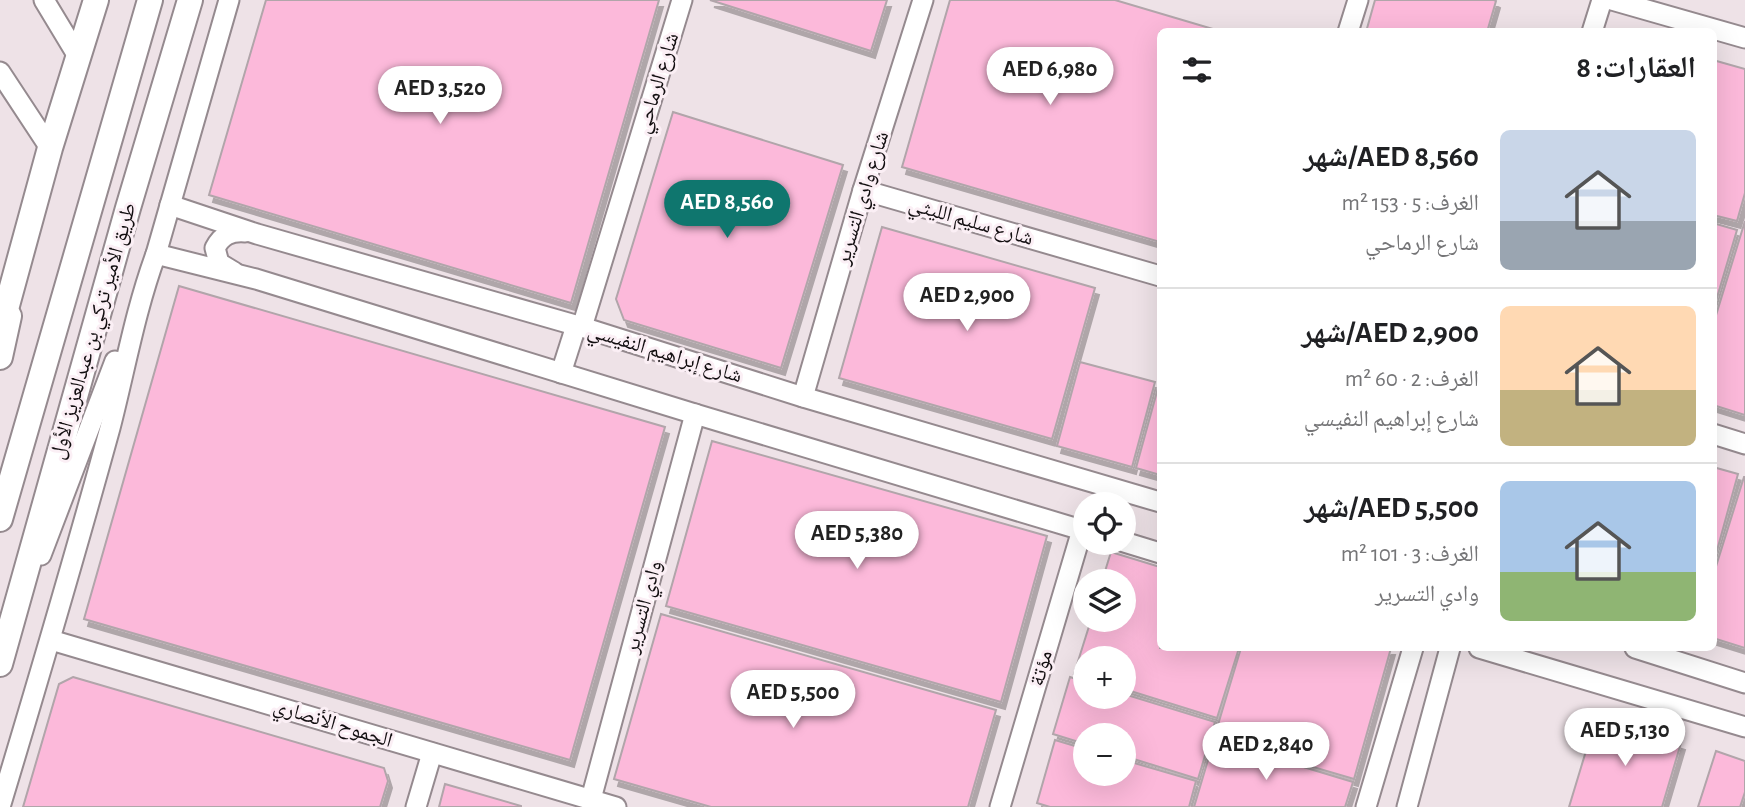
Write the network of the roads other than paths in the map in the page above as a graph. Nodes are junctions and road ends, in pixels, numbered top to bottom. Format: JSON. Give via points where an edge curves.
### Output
{"nodes":[{"id":1,"x":44,"y":0,"type":"edge"},
{"id":2,"x":96,"y":0,"type":"edge"},
{"id":3,"x":150,"y":0,"type":"edge"},
{"id":4,"x":190,"y":0,"type":"edge"},
{"id":5,"x":222,"y":0,"type":"edge"},
{"id":6,"x":229,"y":0,"type":"edge"},
{"id":7,"x":682,"y":0,"type":"edge"},
{"id":8,"x":923,"y":0,"type":"edge"},
{"id":9,"x":1358,"y":0,"type":"edge"},
{"id":10,"x":1602,"y":0,"type":"edge"},
{"id":11,"x":1612,"y":0,"type":"edge"},
{"id":12,"x":1349,"y":28,"type":"edge"},
{"id":13,"x":1593,"y":28,"type":"edge"},
{"id":14,"x":1710,"y":28,"type":"edge"},
{"id":15,"x":1717,"y":30,"type":"edge"},
{"id":16,"x":1745,"y":38,"type":"edge"},
{"id":17,"x":79,"y":58,"type":"junction"},
{"id":18,"x":0,"y":72,"type":"edge"},
{"id":19,"x":206,"y":78,"type":"junction"},
{"id":20,"x":50,"y":148,"type":"junction"},
{"id":21,"x":863,"y":190,"type":"junction"},
{"id":22,"x":170,"y":205,"type":"junction"},
{"id":23,"x":257,"y":233,"type":"junction"},
{"id":24,"x":156,"y":254,"type":"junction"},
{"id":25,"x":20,"y":264,"type":"junction"},
{"id":26,"x":1157,"y":275,"type":"edge"},
{"id":27,"x":256,"y":279,"type":"junction"},
{"id":28,"x":142,"y":290,"type":"junction"},
{"id":29,"x":0,"y":294,"type":"edge"},
{"id":30,"x":579,"y":326,"type":"junction"},
{"id":31,"x":0,"y":331,"type":"edge"},
{"id":32,"x":0,"y":357,"type":"edge"},
{"id":33,"x":561,"y":373,"type":"junction"},
{"id":34,"x":803,"y":397,"type":"junction"},
{"id":35,"x":695,"y":414,"type":"junction"},
{"id":36,"x":1717,"y":435,"type":"edge"},
{"id":37,"x":1745,"y":444,"type":"edge"},
{"id":38,"x":1157,"y":501,"type":"edge"},
{"id":39,"x":0,"y":519,"type":"edge"},
{"id":40,"x":1073,"y":527,"type":"edge"},
{"id":41,"x":1136,"y":546,"type":"edge"},
{"id":42,"x":1157,"y":552,"type":"edge"},
{"id":43,"x":1076,"y":555,"type":"edge"},
{"id":44,"x":51,"y":640,"type":"junction"},
{"id":45,"x":1412,"y":651,"type":"edge"},
{"id":46,"x":1449,"y":651,"type":"edge"},
{"id":47,"x":1489,"y":651,"type":"edge"},
{"id":48,"x":1644,"y":651,"type":"edge"},
{"id":49,"x":2,"y":657,"type":"edge"},
{"id":50,"x":1745,"y":683,"type":"edge"},
{"id":51,"x":1745,"y":727,"type":"edge"},
{"id":52,"x":432,"y":753,"type":"junction"},
{"id":53,"x":590,"y":800,"type":"junction"},
{"id":54,"x":0,"y":807,"type":"edge"},
{"id":55,"x":416,"y":807,"type":"edge"},
{"id":56,"x":616,"y":807,"type":"edge"},
{"id":57,"x":1000,"y":807,"type":"edge"},
{"id":58,"x":1366,"y":807,"type":"edge"},
{"id":59,"x":1407,"y":807,"type":"edge"}],
"edges":[{"from":1,"to":17,"type":"street"},
{"from":2,"to":17,"type":"main road"},
{"from":3,"to":39,"type":"main road","name":"طريق الأمير تركي بن عبدالعزيز الأول"},
{"from":4,"to":49,"type":"main road","name":"طريق الأمير تركي بن عبدالعزيز الأول"},
{"from":5,"to":19,"type":"street"},
{"from":6,"to":19,"type":"street"},
{"from":7,"to":30,"type":"street","name":"شارع الرماحي"},
{"from":8,"to":21,"type":"street","name":"شارع وادي التسرير"},
{"from":9,"to":12,"type":"street"},
{"from":10,"to":13,"type":"street"},
{"from":11,"to":14,"type":"street"},
{"from":15,"to":16,"type":"street"},
{"from":17,"to":20,"type":"main road"},
{"from":18,"to":20,"type":"street"},
{"from":19,"to":22,"type":"street"},
{"from":20,"to":25,"type":"main road"},
{"from":21,"to":26,"type":"street","name":"شارع سليم الليثي"},
{"from":21,"to":34,"type":"street","name":"شارع وادي التسرير"},
{"from":22,"to":23,"type":"street","name":"شارع إبراهيم النفيسي"},
{"from":22,"to":24,"type":"street"},
{"from":23,"to":27,"type":"street","via":[[228,233],[215,248],[226,269]]},
{"from":23,"to":30,"type":"street","name":"شارع إبراهيم النفيسي"},
{"from":24,"to":27,"type":"street"},
{"from":24,"to":28,"type":"street"},
{"from":25,"to":29,"type":"street"},
{"from":25,"to":31,"type":"main road"},
{"from":25,"to":32,"type":"main road"},
{"from":27,"to":33,"type":"street"},
{"from":28,"to":44,"type":"street","via":[[111,425]]},
{"from":28,"to":49,"type":"street"},
{"from":30,"to":33,"type":"street","name":"شارع الرماحي"},
{"from":30,"to":34,"type":"street","name":"شارع إبراهيم النفيسي"},
{"from":33,"to":35,"type":"street"},
{"from":34,"to":38,"type":"street","name":"شارع إبراهيم النفيسي"},
{"from":35,"to":40,"type":"street"},
{"from":35,"to":53,"type":"street","name":"وادي التسرير"},
{"from":36,"to":37,"type":"street"},
{"from":41,"to":42,"type":"street"},
{"from":43,"to":57,"type":"street","name":"مؤتة"},
{"from":44,"to":52,"type":"street","name":"الجموح الأنصاري"},
{"from":44,"to":54,"type":"street"},
{"from":45,"to":58,"type":"street"},
{"from":46,"to":59,"type":"street"},
{"from":47,"to":51,"type":"street"},
{"from":48,"to":50,"type":"street"},
{"from":52,"to":53,"type":"street","name":"الجموح الأنصاري"},
{"from":52,"to":55,"type":"street"},
{"from":53,"to":56,"type":"street","name":"الجموح الأنصاري"}]}
